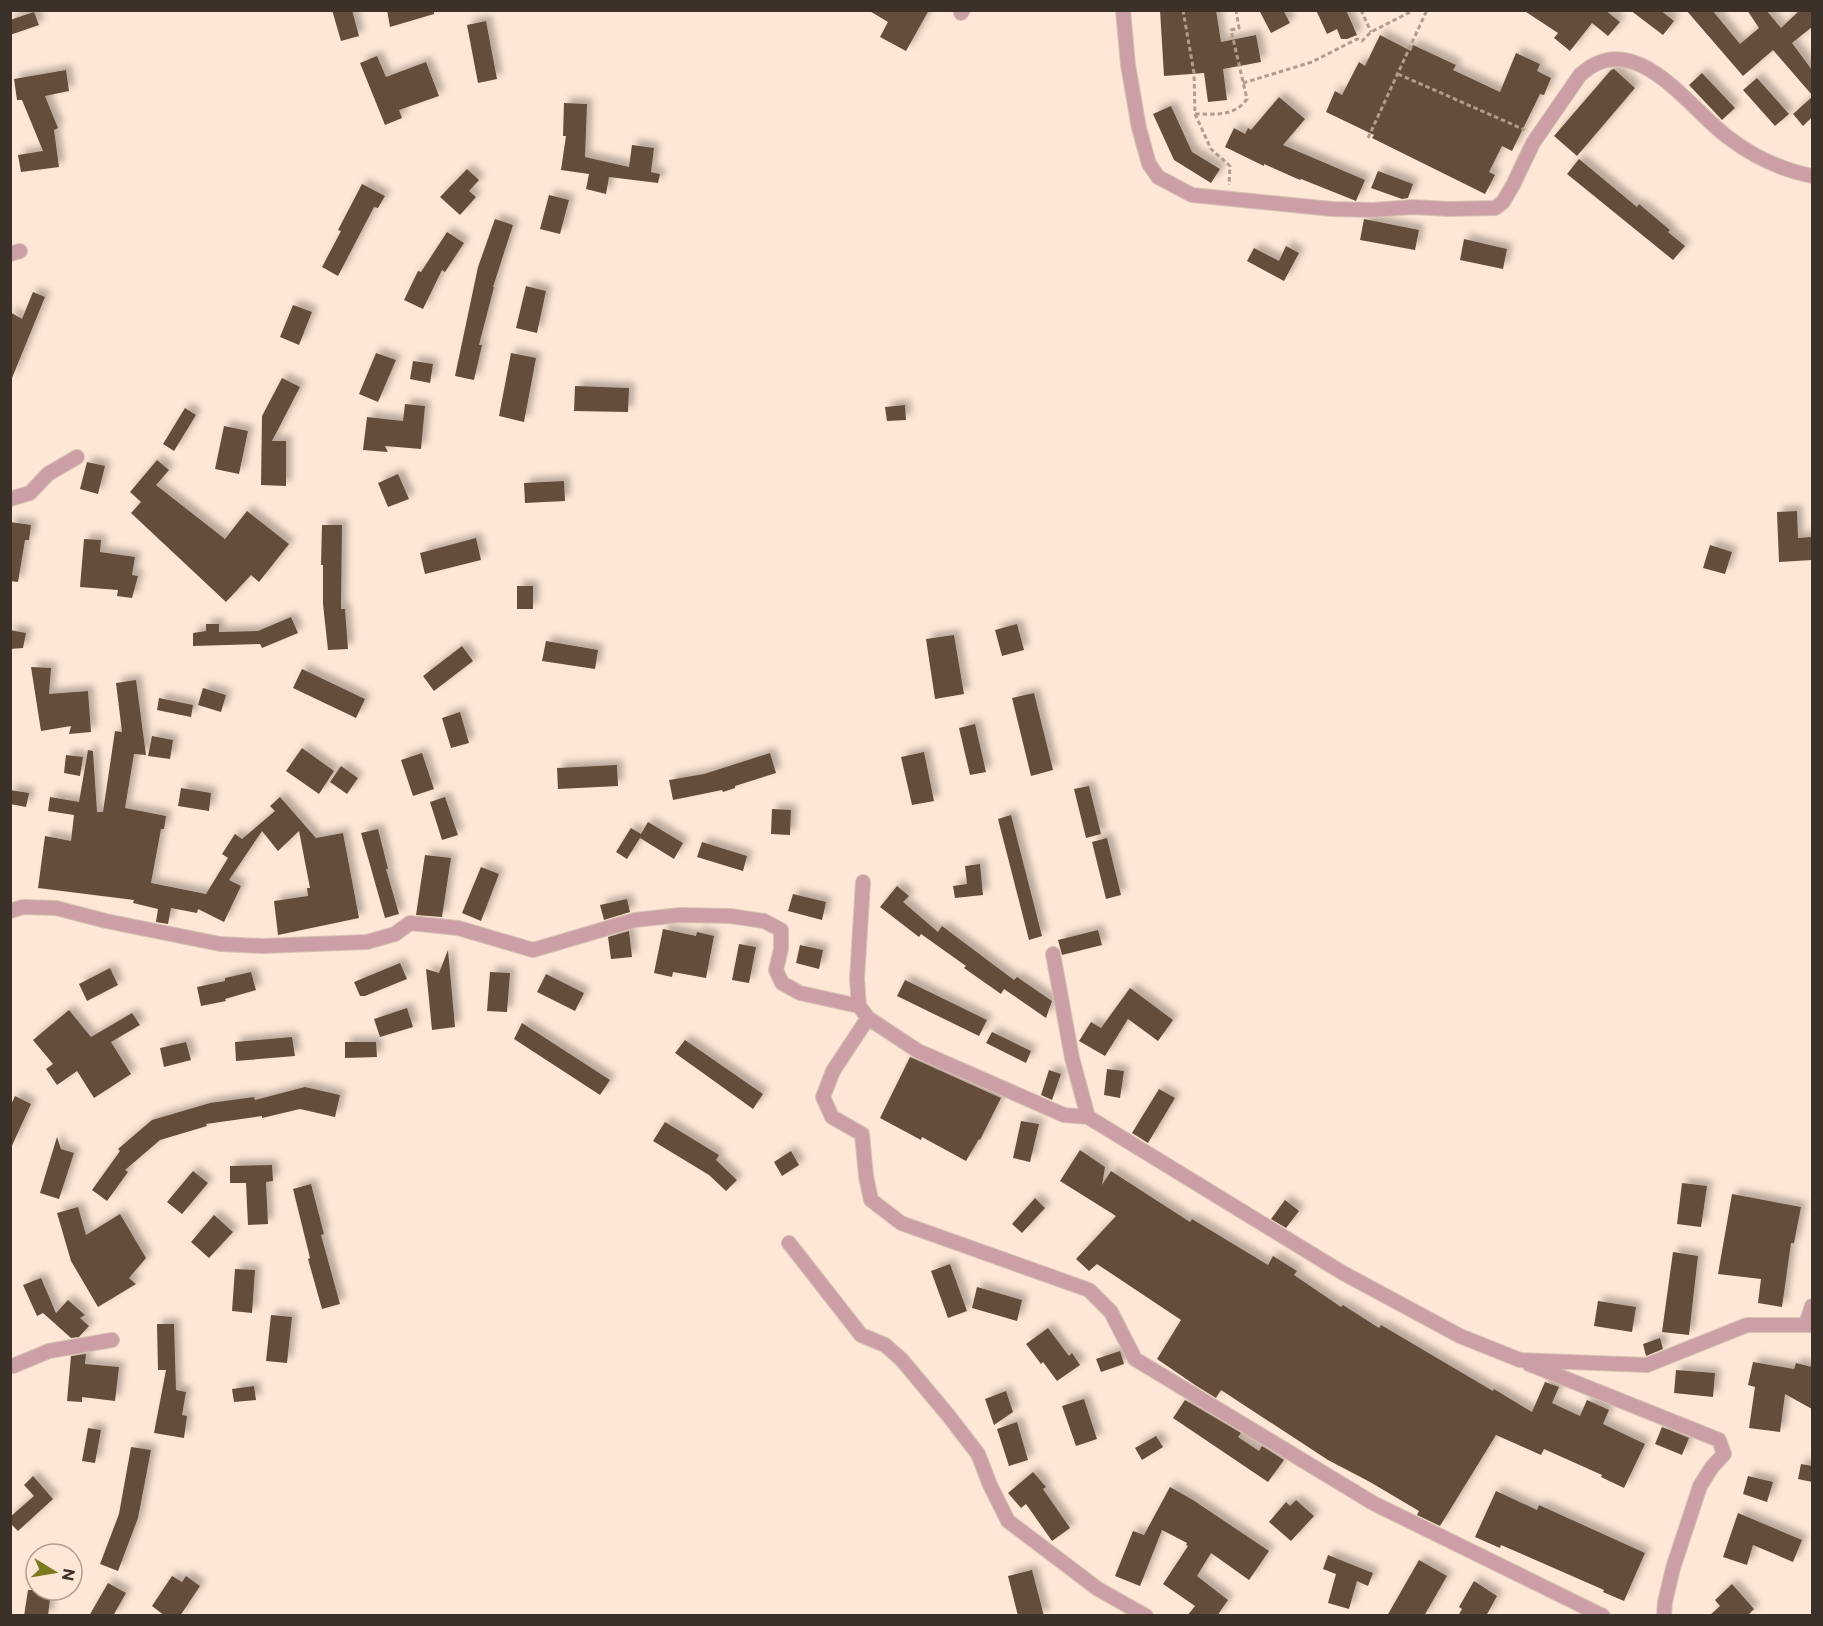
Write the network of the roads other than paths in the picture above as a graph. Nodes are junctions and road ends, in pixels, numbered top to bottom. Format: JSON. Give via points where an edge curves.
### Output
{"nodes":[{"id":1,"x":1123,"y":10,"type":"edge"},
{"id":2,"x":1812,"y":176,"type":"edge"},
{"id":3,"x":77,"y":457,"type":"dead end"},
{"id":4,"x":10,"y":499,"type":"edge"},
{"id":5,"x":863,"y":882,"type":"dead end"},
{"id":6,"x":10,"y":912,"type":"edge"},
{"id":7,"x":1053,"y":954,"type":"dead end"},
{"id":8,"x":860,"y":1006,"type":"junction"},
{"id":9,"x":868,"y":1018,"type":"junction"},
{"id":10,"x":1088,"y":1117,"type":"junction"},
{"id":11,"x":789,"y":1243,"type":"dead end"},
{"id":12,"x":1812,"y":1306,"type":"edge"},
{"id":13,"x":1809,"y":1325,"type":"edge"},
{"id":14,"x":112,"y":1340,"type":"dead end"},
{"id":15,"x":1520,"y":1360,"type":"junction"},
{"id":16,"x":12,"y":1367,"type":"edge"},
{"id":17,"x":1146,"y":1616,"type":"edge"},
{"id":18,"x":1603,"y":1616,"type":"edge"},
{"id":19,"x":1664,"y":1616,"type":"edge"}],
"edges":[{"from":1,"to":2,"type":"street","via":[[1128,65],[1149,164],[1158,177],[1192,195],[1332,209],[1495,208],[1503,202],[1538,136],[1580,75],[1588,67],[1622,60],[1655,72],[1726,136],[1752,154],[1791,172]]},
{"from":3,"to":4,"type":"street","via":[[48,474],[30,493]]},
{"from":5,"to":8,"type":"street","via":[[857,979]]},
{"from":6,"to":8,"type":"street","via":[[23,907],[56,908],[220,944],[263,946],[367,942],[395,934],[410,923],[458,928],[533,950],[635,920],[680,915],[730,916],[764,921],[781,930],[776,970],[782,983],[800,993]]},
{"from":7,"to":10,"type":"street","via":[[1072,1058]]},
{"from":8,"to":9,"type":"street"},
{"from":9,"to":10,"type":"street","via":[[918,1051],[1064,1115]]},
{"from":9,"to":18,"type":"street","via":[[833,1071],[823,1097],[832,1116],[862,1134],[871,1200],[901,1222],[1089,1290],[1111,1312],[1135,1359],[1373,1503]]},
{"from":10,"to":15,"type":"street","via":[[1343,1273],[1460,1336]]},
{"from":11,"to":17,"type":"street","via":[[861,1335],[885,1345],[901,1359],[954,1423],[978,1454],[1008,1521],[1098,1589]]},
{"from":12,"to":13,"type":"street"},
{"from":13,"to":15,"type":"street","via":[[1747,1325],[1647,1365]]},
{"from":14,"to":16,"type":"street","via":[[49,1351]]},
{"from":15,"to":19,"type":"street","via":[[1719,1440],[1724,1454],[1700,1486],[1673,1568]]}]}
